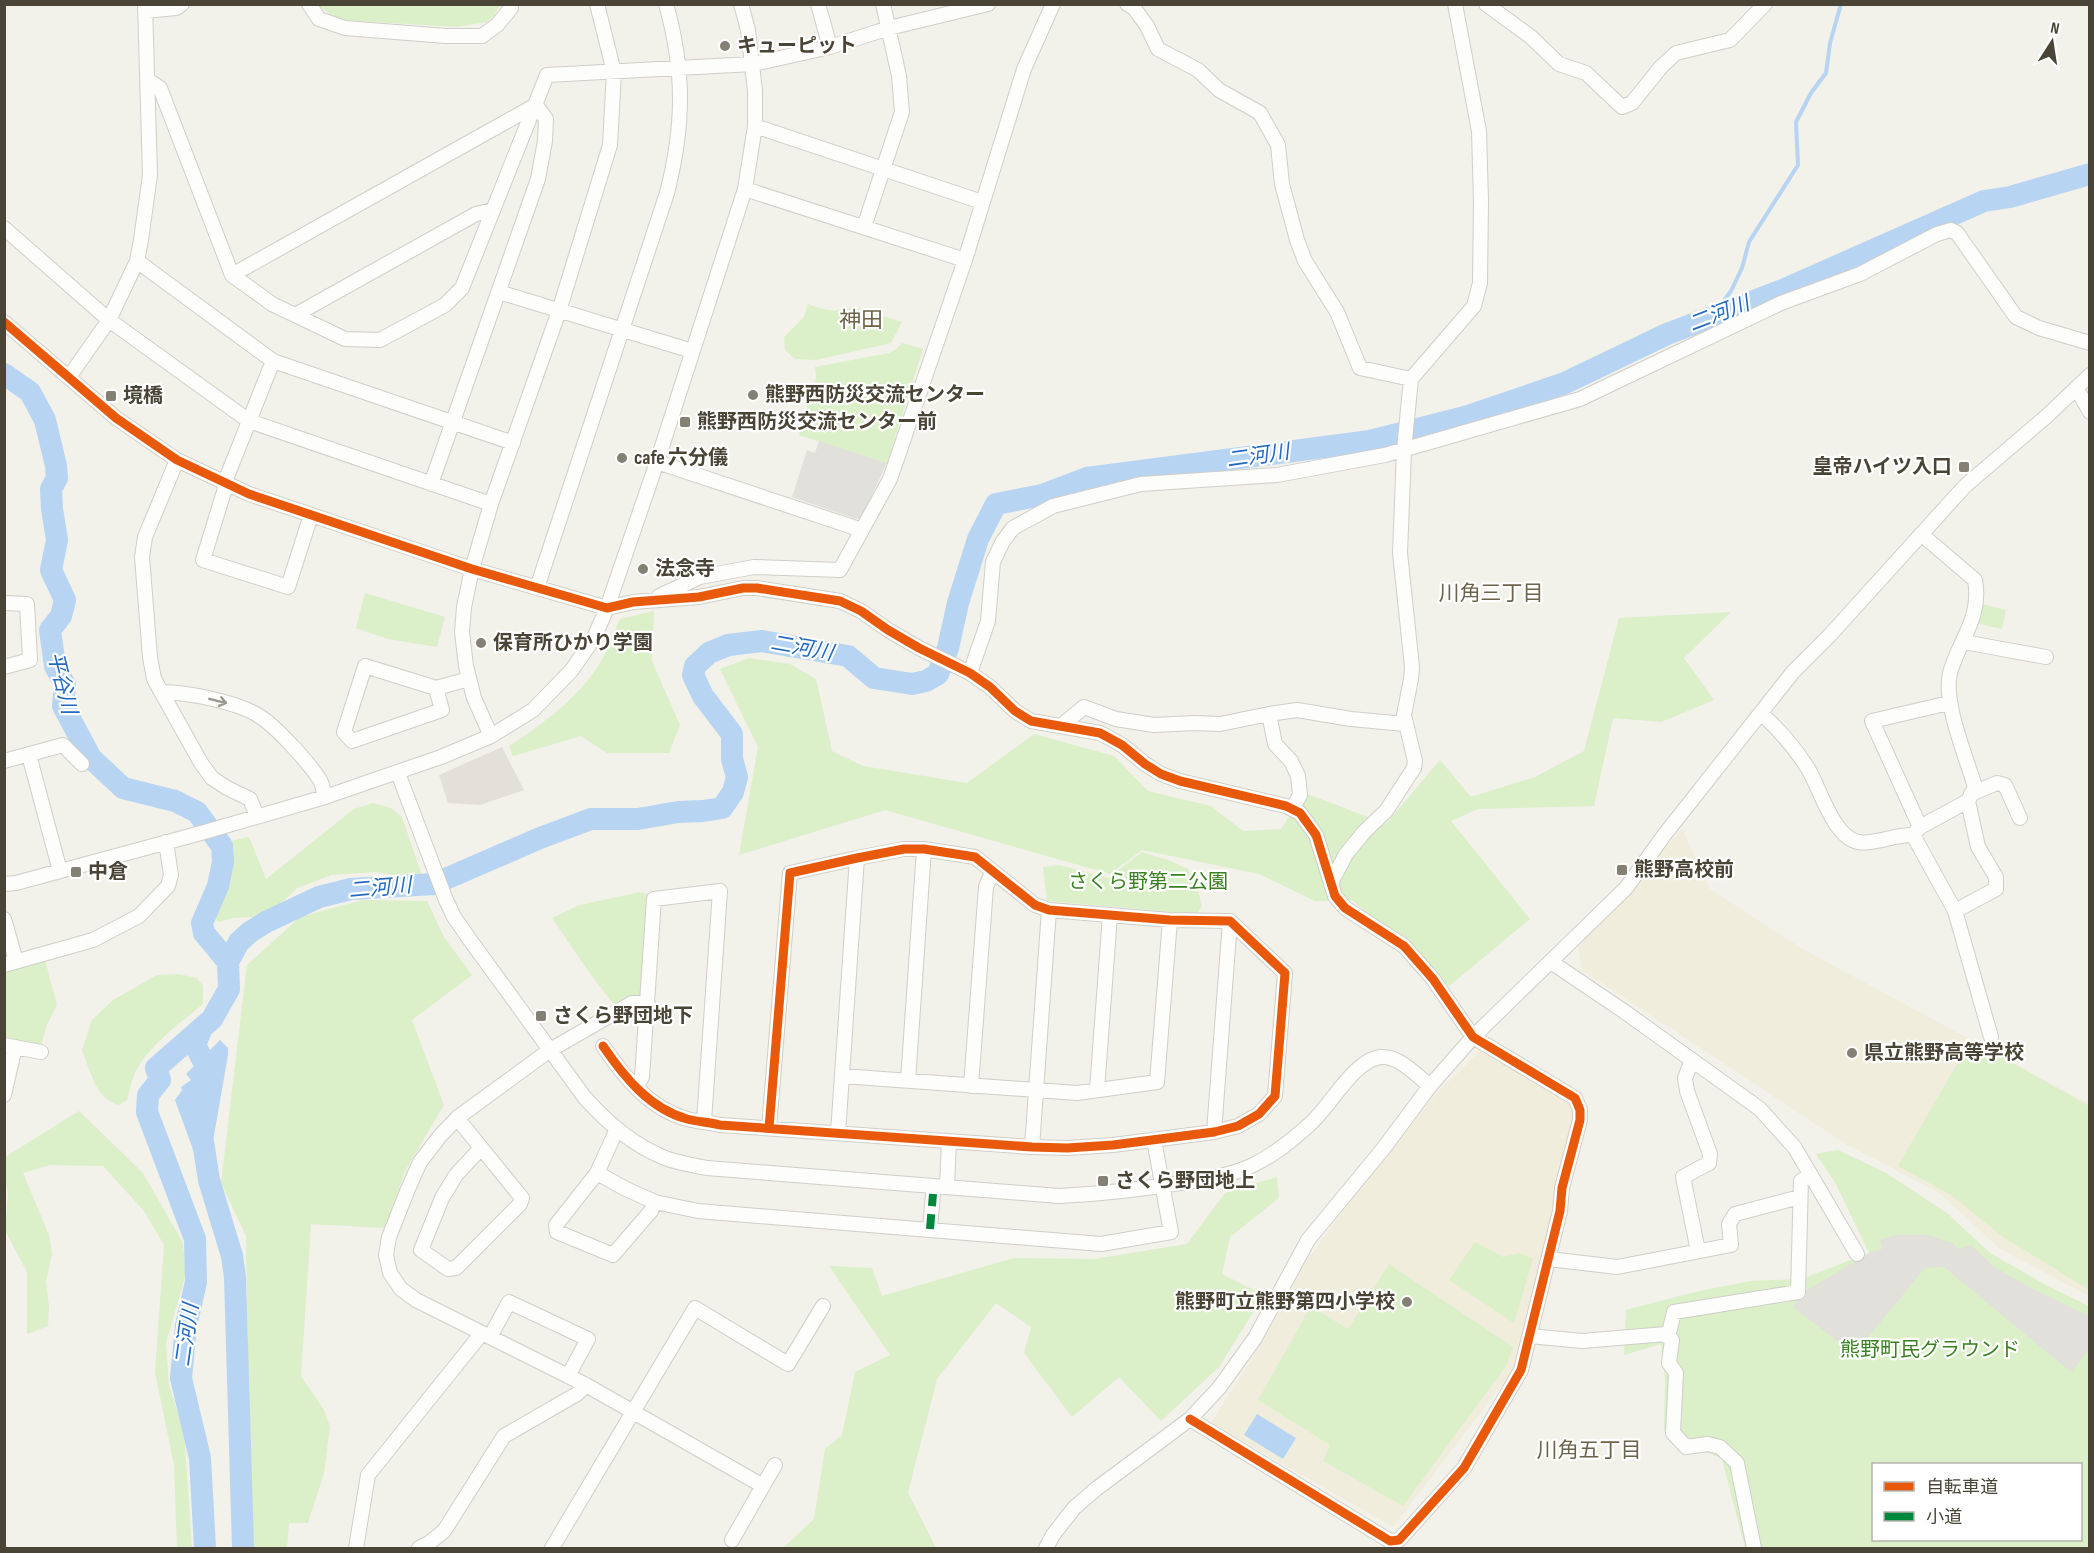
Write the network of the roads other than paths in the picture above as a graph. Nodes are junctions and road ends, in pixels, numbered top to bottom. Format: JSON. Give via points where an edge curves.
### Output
{"nodes":[{"id":1,"x":182,"y":4,"type":"edge"},
{"id":2,"x":309,"y":4,"type":"edge"},
{"id":3,"x":511,"y":4,"type":"edge"},
{"id":4,"x":597,"y":4,"type":"edge"},
{"id":5,"x":666,"y":4,"type":"edge"},
{"id":6,"x":741,"y":4,"type":"edge"},
{"id":7,"x":818,"y":4,"type":"edge"},
{"id":8,"x":883,"y":4,"type":"edge"},
{"id":9,"x":988,"y":4,"type":"edge"},
{"id":10,"x":1053,"y":4,"type":"edge"},
{"id":11,"x":1127,"y":4,"type":"edge"},
{"id":12,"x":1455,"y":4,"type":"edge"},
{"id":13,"x":1486,"y":4,"type":"edge"},
{"id":14,"x":1765,"y":4,"type":"edge"},
{"id":15,"x":145,"y":8,"type":"edge"},
{"id":16,"x":889,"y":28,"type":"junction"},
{"id":17,"x":830,"y":47,"type":"junction"},
{"id":18,"x":753,"y":64,"type":"junction"},
{"id":19,"x":680,"y":69,"type":"junction"},
{"id":20,"x":614,"y":72,"type":"junction"},
{"id":21,"x":148,"y":80,"type":"junction"},
{"id":22,"x":536,"y":105,"type":"junction"},
{"id":23,"x":755,"y":126,"type":"junction"},
{"id":24,"x":885,"y":168,"type":"junction"},
{"id":25,"x":745,"y":189,"type":"junction"},
{"id":26,"x":982,"y":202,"type":"junction"},
{"id":27,"x":494,"y":210,"type":"junction"},
{"id":28,"x":864,"y":227,"type":"junction"},
{"id":29,"x":4,"y":228,"type":"edge"},
{"id":30,"x":965,"y":260,"type":"junction"},
{"id":31,"x":137,"y":261,"type":"junction"},
{"id":32,"x":232,"y":275,"type":"junction"},
{"id":33,"x":498,"y":292,"type":"junction"},
{"id":34,"x":558,"y":311,"type":"junction"},
{"id":35,"x":295,"y":315,"type":"junction"},
{"id":36,"x":109,"y":320,"type":"junction"},
{"id":37,"x":4,"y":322,"type":"edge"},
{"id":38,"x":622,"y":330,"type":"junction"},
{"id":39,"x":2090,"y":343,"type":"edge"},
{"id":40,"x":692,"y":351,"type":"junction"},
{"id":41,"x":273,"y":361,"type":"junction"},
{"id":42,"x":2090,"y":375,"type":"edge"},
{"id":43,"x":69,"y":377,"type":"junction"},
{"id":44,"x":1411,"y":379,"type":"junction"},
{"id":45,"x":2077,"y":389,"type":"junction"},
{"id":46,"x":2090,"y":412,"type":"edge"},
{"id":47,"x":249,"y":421,"type":"junction"},
{"id":48,"x":453,"y":423,"type":"junction"},
{"id":49,"x":513,"y":443,"type":"junction"},
{"id":50,"x":1404,"y":447,"type":"junction"},
{"id":51,"x":177,"y":460,"type":"junction"},
{"id":52,"x":657,"y":462,"type":"junction"},
{"id":53,"x":431,"y":483,"type":"junction"},
{"id":54,"x":225,"y":484,"type":"junction"},
{"id":55,"x":491,"y":504,"type":"junction"},
{"id":56,"x":311,"y":515,"type":"junction"},
{"id":57,"x":862,"y":530,"type":"junction"},
{"id":58,"x":1921,"y":534,"type":"junction"},
{"id":59,"x":472,"y":569,"type":"junction"},
{"id":60,"x":537,"y":588,"type":"junction"},
{"id":61,"x":650,"y":600,"type":"junction"},
{"id":62,"x":4,"y":603,"type":"edge"},
{"id":63,"x":607,"y":608,"type":"junction"},
{"id":64,"x":1964,"y":642,"type":"junction"},
{"id":65,"x":2046,"y":657,"type":"dead end"},
{"id":66,"x":4,"y":667,"type":"edge"},
{"id":67,"x":964,"y":670,"type":"junction"},
{"id":68,"x":469,"y":679,"type":"junction"},
{"id":69,"x":435,"y":687,"type":"junction"},
{"id":70,"x":161,"y":693,"type":"junction"},
{"id":71,"x":1949,"y":703,"type":"junction"},
{"id":72,"x":1269,"y":714,"type":"junction"},
{"id":73,"x":1762,"y":714,"type":"junction"},
{"id":74,"x":1405,"y":724,"type":"junction"},
{"id":75,"x":1061,"y":726,"type":"junction"},
{"id":76,"x":491,"y":736,"type":"junction"},
{"id":77,"x":29,"y":755,"type":"junction"},
{"id":78,"x":4,"y":761,"type":"edge"},
{"id":79,"x":82,"y":764,"type":"dead end"},
{"id":80,"x":398,"y":773,"type":"junction"},
{"id":81,"x":325,"y":797,"type":"junction"},
{"id":82,"x":1969,"y":797,"type":"junction"},
{"id":83,"x":1292,"y":809,"type":"junction"},
{"id":84,"x":257,"y":816,"type":"junction"},
{"id":85,"x":2020,"y":818,"type":"dead end"},
{"id":86,"x":1916,"y":831,"type":"junction"},
{"id":87,"x":166,"y":842,"type":"junction"},
{"id":88,"x":924,"y":849,"type":"junction"},
{"id":89,"x":857,"y":858,"type":"junction"},
{"id":90,"x":60,"y":871,"type":"junction"},
{"id":91,"x":992,"y":872,"type":"junction"},
{"id":92,"x":1331,"y":883,"type":"junction"},
{"id":93,"x":4,"y":884,"type":"edge"},
{"id":94,"x":1049,"y":910,"type":"junction"},
{"id":95,"x":1955,"y":911,"type":"junction"},
{"id":96,"x":1110,"y":915,"type":"junction"},
{"id":97,"x":4,"y":919,"type":"edge"},
{"id":98,"x":1170,"y":920,"type":"junction"},
{"id":99,"x":1230,"y":921,"type":"junction"},
{"id":100,"x":1551,"y":962,"type":"junction"},
{"id":101,"x":10,"y":963,"type":"edge"},
{"id":102,"x":648,"y":1003,"type":"junction"},
{"id":103,"x":1473,"y":1037,"type":"junction"},
{"id":104,"x":1990,"y":1037,"type":"dead end"},
{"id":105,"x":10,"y":1046,"type":"edge"},
{"id":106,"x":603,"y":1046,"type":"dead end"},
{"id":107,"x":550,"y":1050,"type":"junction"},
{"id":108,"x":41,"y":1052,"type":"dead end"},
{"id":109,"x":1692,"y":1060,"type":"junction"},
{"id":110,"x":842,"y":1076,"type":"junction"},
{"id":111,"x":908,"y":1081,"type":"junction"},
{"id":112,"x":971,"y":1086,"type":"junction"},
{"id":113,"x":1430,"y":1086,"type":"junction"},
{"id":114,"x":636,"y":1087,"type":"junction"},
{"id":115,"x":1097,"y":1090,"type":"junction"},
{"id":116,"x":1036,"y":1091,"type":"junction"},
{"id":117,"x":4,"y":1095,"type":"edge"},
{"id":118,"x":457,"y":1118,"type":"junction"},
{"id":119,"x":704,"y":1121,"type":"junction"},
{"id":120,"x":769,"y":1128,"type":"junction"},
{"id":121,"x":617,"y":1129,"type":"junction"},
{"id":122,"x":1214,"y":1132,"type":"junction"},
{"id":123,"x":838,"y":1133,"type":"junction"},
{"id":124,"x":1154,"y":1140,"type":"junction"},
{"id":125,"x":949,"y":1141,"type":"junction"},
{"id":126,"x":1032,"y":1147,"type":"junction"},
{"id":127,"x":481,"y":1148,"type":"junction"},
{"id":128,"x":597,"y":1173,"type":"junction"},
{"id":129,"x":1811,"y":1175,"type":"junction"},
{"id":130,"x":947,"y":1186,"type":"junction"},
{"id":131,"x":1163,"y":1186,"type":"junction"},
{"id":132,"x":933,"y":1194,"type":"dead end"},
{"id":133,"x":1800,"y":1197,"type":"junction"},
{"id":134,"x":655,"y":1202,"type":"junction"},
{"id":135,"x":930,"y":1229,"type":"junction"},
{"id":136,"x":1698,"y":1251,"type":"junction"},
{"id":137,"x":1857,"y":1254,"type":"dead end"},
{"id":138,"x":1548,"y":1259,"type":"junction"},
{"id":139,"x":823,"y":1306,"type":"dead end"},
{"id":140,"x":486,"y":1335,"type":"junction"},
{"id":141,"x":1530,"y":1336,"type":"junction"},
{"id":142,"x":1668,"y":1336,"type":"junction"},
{"id":143,"x":568,"y":1376,"type":"junction"},
{"id":144,"x":586,"y":1385,"type":"junction"},
{"id":145,"x":634,"y":1412,"type":"junction"},
{"id":146,"x":1190,"y":1419,"type":"junction"},
{"id":147,"x":775,"y":1465,"type":"dead end"},
{"id":148,"x":763,"y":1486,"type":"junction"},
{"id":149,"x":732,"y":1540,"type":"dead end"},
{"id":150,"x":427,"y":1547,"type":"edge"},
{"id":151,"x":356,"y":1548,"type":"edge"},
{"id":152,"x":552,"y":1548,"type":"edge"},
{"id":153,"x":1046,"y":1548,"type":"edge"},
{"id":154,"x":1754,"y":1548,"type":"edge"}],
"edges":[{"from":1,"to":15,"type":"street","via":[[176,8]]},
{"from":2,"to":3,"type":"street","via":[[319,19],[345,28],[446,36],[482,36],[497,25]]},
{"from":4,"to":20,"type":"street"},
{"from":5,"to":19,"type":"street"},
{"from":6,"to":18,"type":"street"},
{"from":7,"to":17,"type":"street"},
{"from":8,"to":16,"type":"street"},
{"from":9,"to":16,"type":"street"},
{"from":10,"to":26,"type":"street","via":[[1024,69]]},
{"from":11,"to":44,"type":"street","via":[[1141,17],[1158,49],[1198,70],[1219,90],[1260,113],[1278,145],[1282,184],[1305,261],[1337,312],[1360,368]]},
{"from":12,"to":44,"type":"street","via":[[1479,131],[1480,283],[1474,306]]},
{"from":13,"to":14,"type":"street","via":[[1531,37],[1558,64],[1586,73],[1622,107],[1632,103],[1676,53],[1730,40]]},
{"from":15,"to":21,"type":"street"},
{"from":16,"to":17,"type":"street"},
{"from":16,"to":24,"type":"street","via":[[902,112]]},
{"from":17,"to":18,"type":"street"},
{"from":18,"to":19,"type":"street"},
{"from":18,"to":23,"type":"street"},
{"from":19,"to":20,"type":"street"},
{"from":19,"to":38,"type":"street","via":[[681,126],[675,164]]},
{"from":20,"to":22,"type":"street","via":[[547,75]]},
{"from":20,"to":34,"type":"street","via":[[610,145]]},
{"from":21,"to":31,"type":"street","via":[[150,175]]},
{"from":21,"to":32,"type":"street","via":[[160,87]]},
{"from":22,"to":27,"type":"street"},
{"from":22,"to":32,"type":"street"},
{"from":22,"to":33,"type":"street","via":[[546,119],[538,179]]},
{"from":23,"to":24,"type":"street"},
{"from":23,"to":25,"type":"street"},
{"from":24,"to":26,"type":"street"},
{"from":24,"to":28,"type":"street"},
{"from":25,"to":28,"type":"street"},
{"from":25,"to":40,"type":"street"},
{"from":26,"to":30,"type":"street"},
{"from":27,"to":35,"type":"street","via":[[476,214]]},
{"from":27,"to":35,"type":"street","via":[[462,288],[445,305],[380,340],[345,339]]},
{"from":28,"to":30,"type":"street"},
{"from":29,"to":36,"type":"street"},
{"from":30,"to":57,"type":"street","via":[[890,479]]},
{"from":31,"to":36,"type":"street"},
{"from":31,"to":41,"type":"street"},
{"from":32,"to":35,"type":"street","via":[[272,304]]},
{"from":33,"to":34,"type":"street"},
{"from":33,"to":48,"type":"street"},
{"from":34,"to":38,"type":"street"},
{"from":34,"to":49,"type":"street"},
{"from":36,"to":43,"type":"street"},
{"from":36,"to":47,"type":"street"},
{"from":37,"to":43,"type":"street"},
{"from":38,"to":40,"type":"street"},
{"from":38,"to":60,"type":"street"},
{"from":39,"to":50,"type":"street","via":[[2016,317],[1952,230],[1860,274],[1781,303],[1580,399]]},
{"from":40,"to":52,"type":"street"},
{"from":41,"to":47,"type":"street"},
{"from":41,"to":48,"type":"street"},
{"from":42,"to":45,"type":"street"},
{"from":43,"to":51,"type":"street","via":[[116,418]]},
{"from":44,"to":50,"type":"street"},
{"from":45,"to":46,"type":"street"},
{"from":45,"to":58,"type":"street","via":[[1965,486]]},
{"from":47,"to":53,"type":"street"},
{"from":47,"to":54,"type":"street"},
{"from":48,"to":49,"type":"street"},
{"from":48,"to":53,"type":"street"},
{"from":49,"to":55,"type":"street"},
{"from":50,"to":67,"type":"street","via":[[1277,475],[1141,484],[1053,506],[1013,528],[998,551],[993,562],[988,621]]},
{"from":50,"to":74,"type":"street","via":[[1400,553],[1412,667]]},
{"from":51,"to":54,"type":"street"},
{"from":51,"to":70,"type":"street","via":[[145,537],[142,557],[150,657]]},
{"from":52,"to":57,"type":"street"},
{"from":52,"to":63,"type":"street"},
{"from":53,"to":55,"type":"street"},
{"from":54,"to":56,"type":"street"},
{"from":54,"to":56,"type":"street","via":[[203,560],[288,587]]},
{"from":55,"to":59,"type":"street"},
{"from":56,"to":59,"type":"street"},
{"from":57,"to":61,"type":"street","via":[[840,570],[754,567],[700,577]]},
{"from":58,"to":64,"type":"street","via":[[1976,580],[1978,597]]},
{"from":58,"to":73,"type":"street","via":[[1793,672]]},
{"from":59,"to":60,"type":"street"},
{"from":59,"to":68,"type":"street","via":[[462,632]]},
{"from":60,"to":63,"type":"street"},
{"from":61,"to":63,"type":"street"},
{"from":61,"to":67,"type":"street","via":[[757,588],[840,601]]},
{"from":62,"to":66,"type":"street","via":[[27,604],[30,660]]},
{"from":63,"to":76,"type":"street","via":[[594,638],[571,671],[533,710]]},
{"from":64,"to":65,"type":"street"},
{"from":64,"to":71,"type":"street","via":[[1950,674]]},
{"from":67,"to":75,"type":"street","via":[[1031,721]]},
{"from":68,"to":69,"type":"street"},
{"from":68,"to":76,"type":"street"},
{"from":69,"to":69,"type":"street","via":[[442,710],[352,741],[344,732],[365,666]]},
{"from":70,"to":81,"type":"street","one_way":true,"via":[[176,692],[222,702],[258,715],[321,781]]},
{"from":70,"to":84,"type":"street","via":[[212,778],[250,799]]},
{"from":71,"to":82,"type":"street","via":[[1975,787]]},
{"from":71,"to":86,"type":"street","via":[[1872,721]]},
{"from":72,"to":74,"type":"street","via":[[1297,710]]},
{"from":72,"to":75,"type":"street","via":[[1220,724],[1154,725],[1084,707]]},
{"from":72,"to":83,"type":"street","via":[[1275,744],[1291,761],[1298,776],[1300,795]]},
{"from":73,"to":86,"type":"street","via":[[1807,767],[1838,828],[1850,839],[1860,842]]},
{"from":73,"to":100,"type":"street","via":[[1626,888]]},
{"from":74,"to":92,"type":"street","via":[[1414,753],[1413,768],[1386,811],[1346,854]]},
{"from":75,"to":83,"type":"street","via":[[1100,733],[1161,774],[1180,781]]},
{"from":76,"to":80,"type":"street"},
{"from":77,"to":78,"type":"street"},
{"from":77,"to":79,"type":"street","via":[[63,745]]},
{"from":77,"to":90,"type":"street"},
{"from":80,"to":81,"type":"street"},
{"from":80,"to":107,"type":"street","via":[[454,916]]},
{"from":81,"to":84,"type":"street"},
{"from":82,"to":85,"type":"street","via":[[1997,783],[2005,785]]},
{"from":82,"to":86,"type":"street"},
{"from":82,"to":95,"type":"street","via":[[1978,847],[1996,877],[1996,889]]},
{"from":83,"to":92,"type":"street","via":[[1300,813],[1316,835]]},
{"from":84,"to":87,"type":"street"},
{"from":86,"to":95,"type":"street"},
{"from":87,"to":90,"type":"street"},
{"from":87,"to":101,"type":"street","via":[[171,868],[168,886],[139,916],[93,940]]},
{"from":88,"to":89,"type":"street"},
{"from":88,"to":91,"type":"street","via":[[975,857]]},
{"from":88,"to":111,"type":"street"},
{"from":89,"to":110,"type":"street"},
{"from":89,"to":120,"type":"street","via":[[790,873]]},
{"from":90,"to":93,"type":"street"},
{"from":91,"to":94,"type":"street"},
{"from":91,"to":112,"type":"street","via":[[986,887]]},
{"from":92,"to":103,"type":"street","via":[[1345,908],[1404,946],[1433,979]]},
{"from":94,"to":96,"type":"street"},
{"from":94,"to":116,"type":"street"},
{"from":95,"to":104,"type":"street"},
{"from":96,"to":98,"type":"street"},
{"from":96,"to":115,"type":"street"},
{"from":97,"to":101,"type":"street"},
{"from":98,"to":99,"type":"street"},
{"from":98,"to":115,"type":"street","via":[[1157,1082]]},
{"from":99,"to":122,"type":"street"},
{"from":99,"to":122,"type":"street","via":[[1285,973],[1275,1096],[1259,1114],[1238,1126]]},
{"from":100,"to":103,"type":"street"},
{"from":100,"to":109,"type":"street"},
{"from":102,"to":107,"type":"street","via":[[632,1003]]},
{"from":102,"to":114,"type":"street","via":[[642,1077]]},
{"from":102,"to":119,"type":"street","via":[[654,899],[720,891]]},
{"from":103,"to":113,"type":"street"},
{"from":103,"to":138,"type":"street","via":[[1575,1098],[1580,1110]]},
{"from":105,"to":108,"type":"street"},
{"from":105,"to":117,"type":"street"},
{"from":106,"to":114,"type":"street"},
{"from":107,"to":118,"type":"street"},
{"from":107,"to":121,"type":"street","via":[[585,1098]]},
{"from":109,"to":129,"type":"street","via":[[1760,1109],[1795,1148]]},
{"from":109,"to":136,"type":"street","via":[[1685,1078],[1687,1091],[1710,1154],[1709,1163],[1683,1177]]},
{"from":110,"to":111,"type":"street"},
{"from":110,"to":123,"type":"street"},
{"from":111,"to":112,"type":"street"},
{"from":112,"to":116,"type":"street"},
{"from":113,"to":131,"type":"street","via":[[1390,1057],[1378,1057],[1362,1064],[1317,1119],[1271,1156],[1220,1176]]},
{"from":113,"to":146,"type":"street","via":[[1308,1240],[1255,1338],[1219,1388]]},
{"from":114,"to":119,"type":"street","via":[[657,1105],[687,1119]]},
{"from":115,"to":116,"type":"street"},
{"from":116,"to":126,"type":"street"},
{"from":118,"to":127,"type":"street"},
{"from":118,"to":140,"type":"street","via":[[420,1162],[389,1237],[386,1255],[390,1273],[400,1289]]},
{"from":119,"to":120,"type":"street"},
{"from":120,"to":123,"type":"street"},
{"from":121,"to":128,"type":"street"},
{"from":121,"to":130,"type":"street","via":[[632,1142],[667,1159],[707,1168]]},
{"from":122,"to":124,"type":"street"},
{"from":123,"to":125,"type":"street"},
{"from":124,"to":126,"type":"street","via":[[1067,1148]]},
{"from":124,"to":131,"type":"street"},
{"from":125,"to":126,"type":"street"},
{"from":125,"to":130,"type":"street"},
{"from":127,"to":127,"type":"street","via":[[522,1198],[456,1268],[448,1269],[421,1250],[442,1198],[456,1175]]},
{"from":128,"to":134,"type":"street"},
{"from":128,"to":134,"type":"street","via":[[556,1225],[557,1232],[613,1256]]},
{"from":129,"to":133,"type":"street","via":[[1801,1181]]},
{"from":129,"to":137,"type":"street"},
{"from":130,"to":131,"type":"street","via":[[1059,1196]]},
{"from":131,"to":135,"type":"street","via":[[1171,1232],[1101,1244]]},
{"from":132,"to":135,"type":"street"},
{"from":133,"to":136,"type":"street","via":[[1735,1214],[1729,1224],[1731,1245]]},
{"from":133,"to":142,"type":"street","via":[[1798,1292],[1674,1312]]},
{"from":134,"to":135,"type":"street","via":[[698,1211]]},
{"from":136,"to":138,"type":"street","via":[[1617,1267]]},
{"from":138,"to":141,"type":"street"},
{"from":139,"to":145,"type":"street","via":[[788,1364],[695,1308]]},
{"from":140,"to":143,"type":"street"},
{"from":140,"to":143,"type":"street","via":[[509,1302],[588,1339]]},
{"from":140,"to":151,"type":"street","via":[[368,1475]]},
{"from":141,"to":142,"type":"street","via":[[1582,1341]]},
{"from":141,"to":146,"type":"street","via":[[1521,1370],[1464,1468],[1399,1540],[1390,1541]]},
{"from":142,"to":154,"type":"street","via":[[1672,1340],[1669,1363],[1676,1373],[1674,1433],[1686,1447],[1720,1447],[1737,1462]]},
{"from":143,"to":144,"type":"street"},
{"from":144,"to":145,"type":"street"},
{"from":144,"to":150,"type":"street","via":[[504,1436],[444,1531]]},
{"from":145,"to":148,"type":"street"},
{"from":145,"to":152,"type":"street"},
{"from":146,"to":153,"type":"street","via":[[1074,1508]]},
{"from":147,"to":148,"type":"street"},
{"from":148,"to":149,"type":"street"}]}
